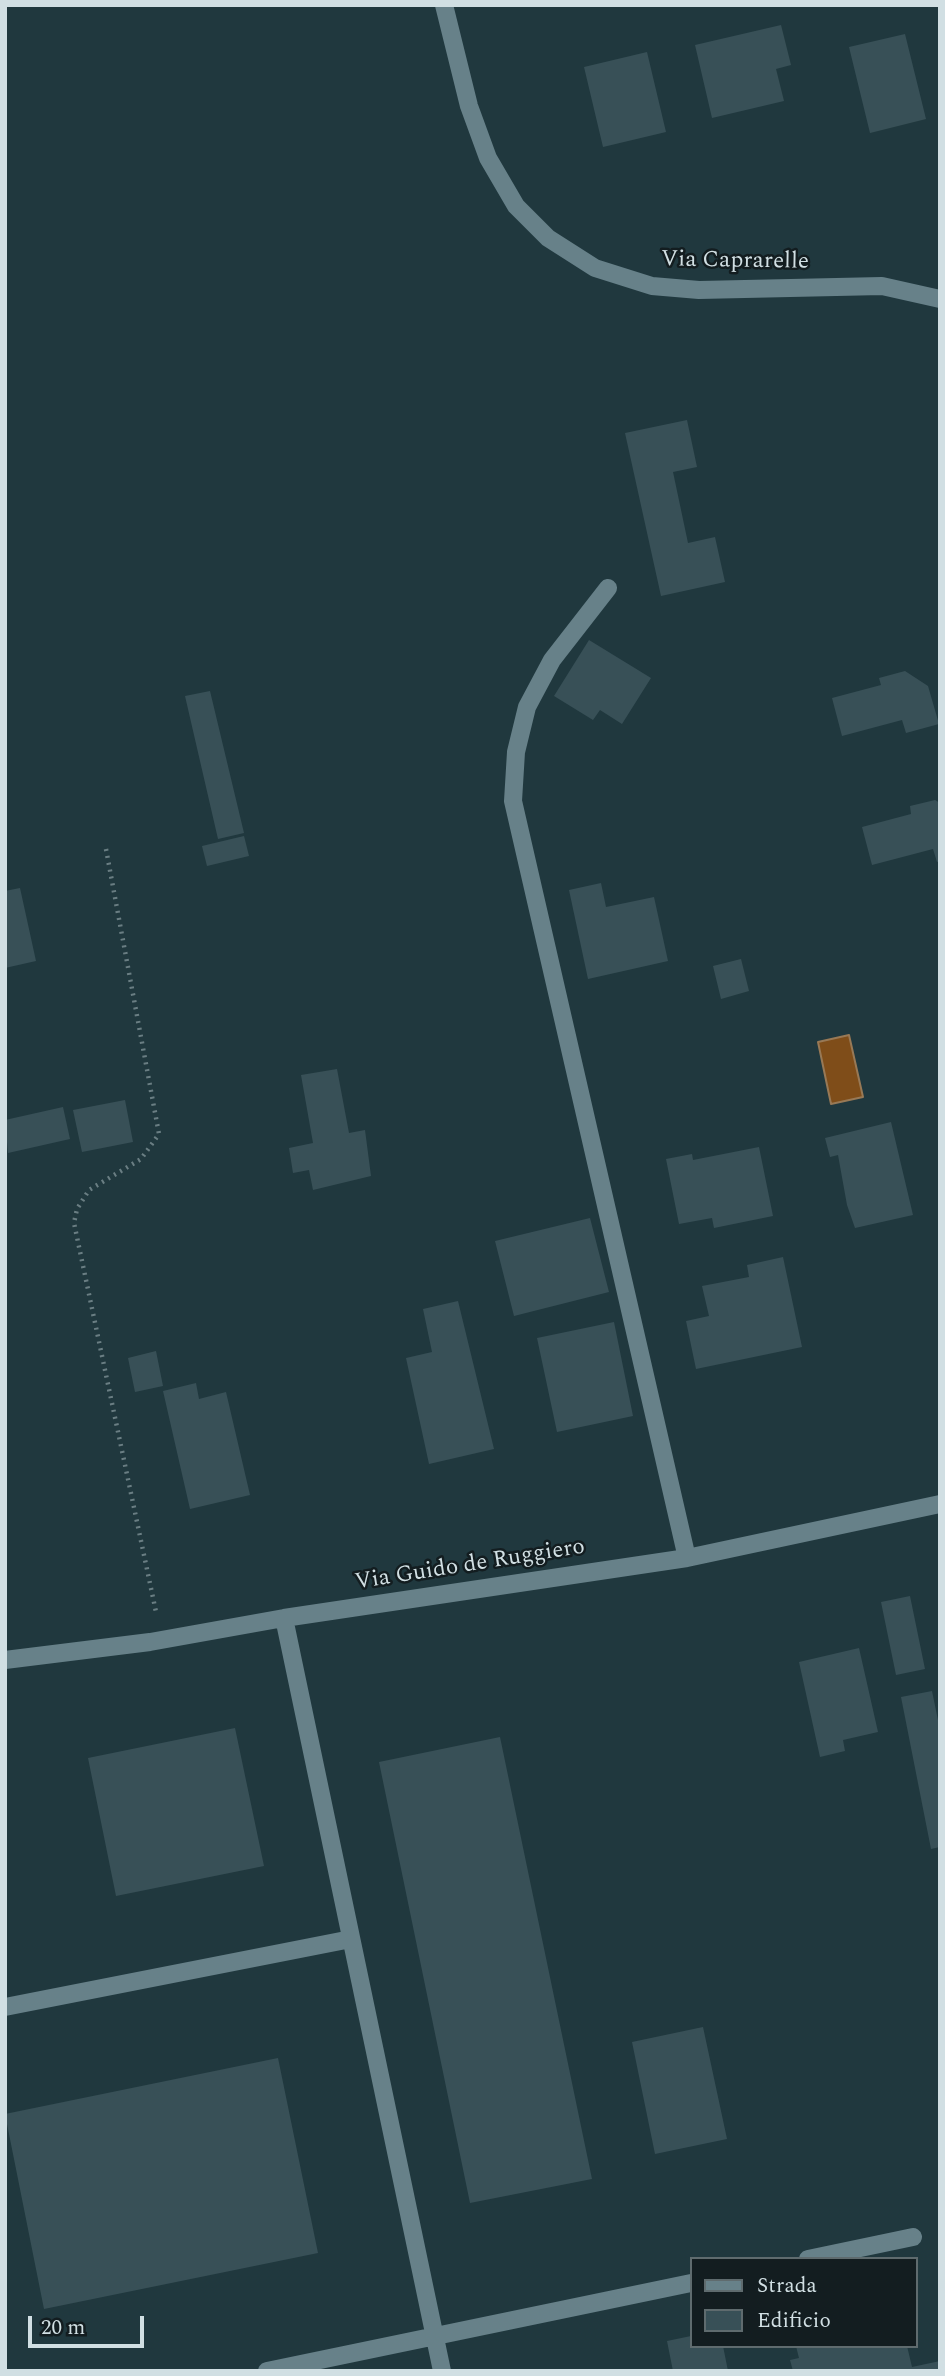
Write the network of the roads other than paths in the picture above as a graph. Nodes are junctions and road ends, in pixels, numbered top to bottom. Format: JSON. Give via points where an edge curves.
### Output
{"nodes":[{"id":1,"x":444,"y":5,"type":"edge"},
{"id":2,"x":940,"y":299,"type":"edge"},
{"id":3,"x":608,"y":588,"type":"dead end"},
{"id":4,"x":940,"y":1504,"type":"edge"},
{"id":5,"x":687,"y":1558,"type":"junction"},
{"id":6,"x":284,"y":1618,"type":"junction"},
{"id":7,"x":5,"y":1660,"type":"edge"},
{"id":8,"x":351,"y":1938,"type":"junction"},
{"id":9,"x":5,"y":2007,"type":"edge"},
{"id":10,"x":913,"y":2237,"type":"dead end"},
{"id":11,"x":818,"y":2257,"type":"edge"},
{"id":12,"x":690,"y":2283,"type":"edge"},
{"id":13,"x":435,"y":2336,"type":"junction"},
{"id":14,"x":267,"y":2371,"type":"edge"},
{"id":15,"x":442,"y":2371,"type":"edge"}],
"edges":[{"from":1,"to":2,"type":"street","name":"Via Caprarelle","via":[[469,106],[488,158],[516,206],[548,238],[595,268],[652,286],[699,290],[882,286]]},
{"from":3,"to":5,"type":"street","via":[[552,660],[527,708],[516,752],[513,801]]},
{"from":4,"to":5,"type":"street","name":"Via Guido de Ruggiero"},
{"from":5,"to":6,"type":"street","name":"Via Guido de Ruggiero"},
{"from":6,"to":7,"type":"street","name":"Via Guido de Ruggiero","via":[[162,1640]]},
{"from":6,"to":8,"type":"street"},
{"from":8,"to":9,"type":"street"},
{"from":8,"to":13,"type":"street"},
{"from":10,"to":11,"type":"street"},
{"from":12,"to":13,"type":"street"},
{"from":13,"to":14,"type":"street"},
{"from":13,"to":15,"type":"street"}]}
